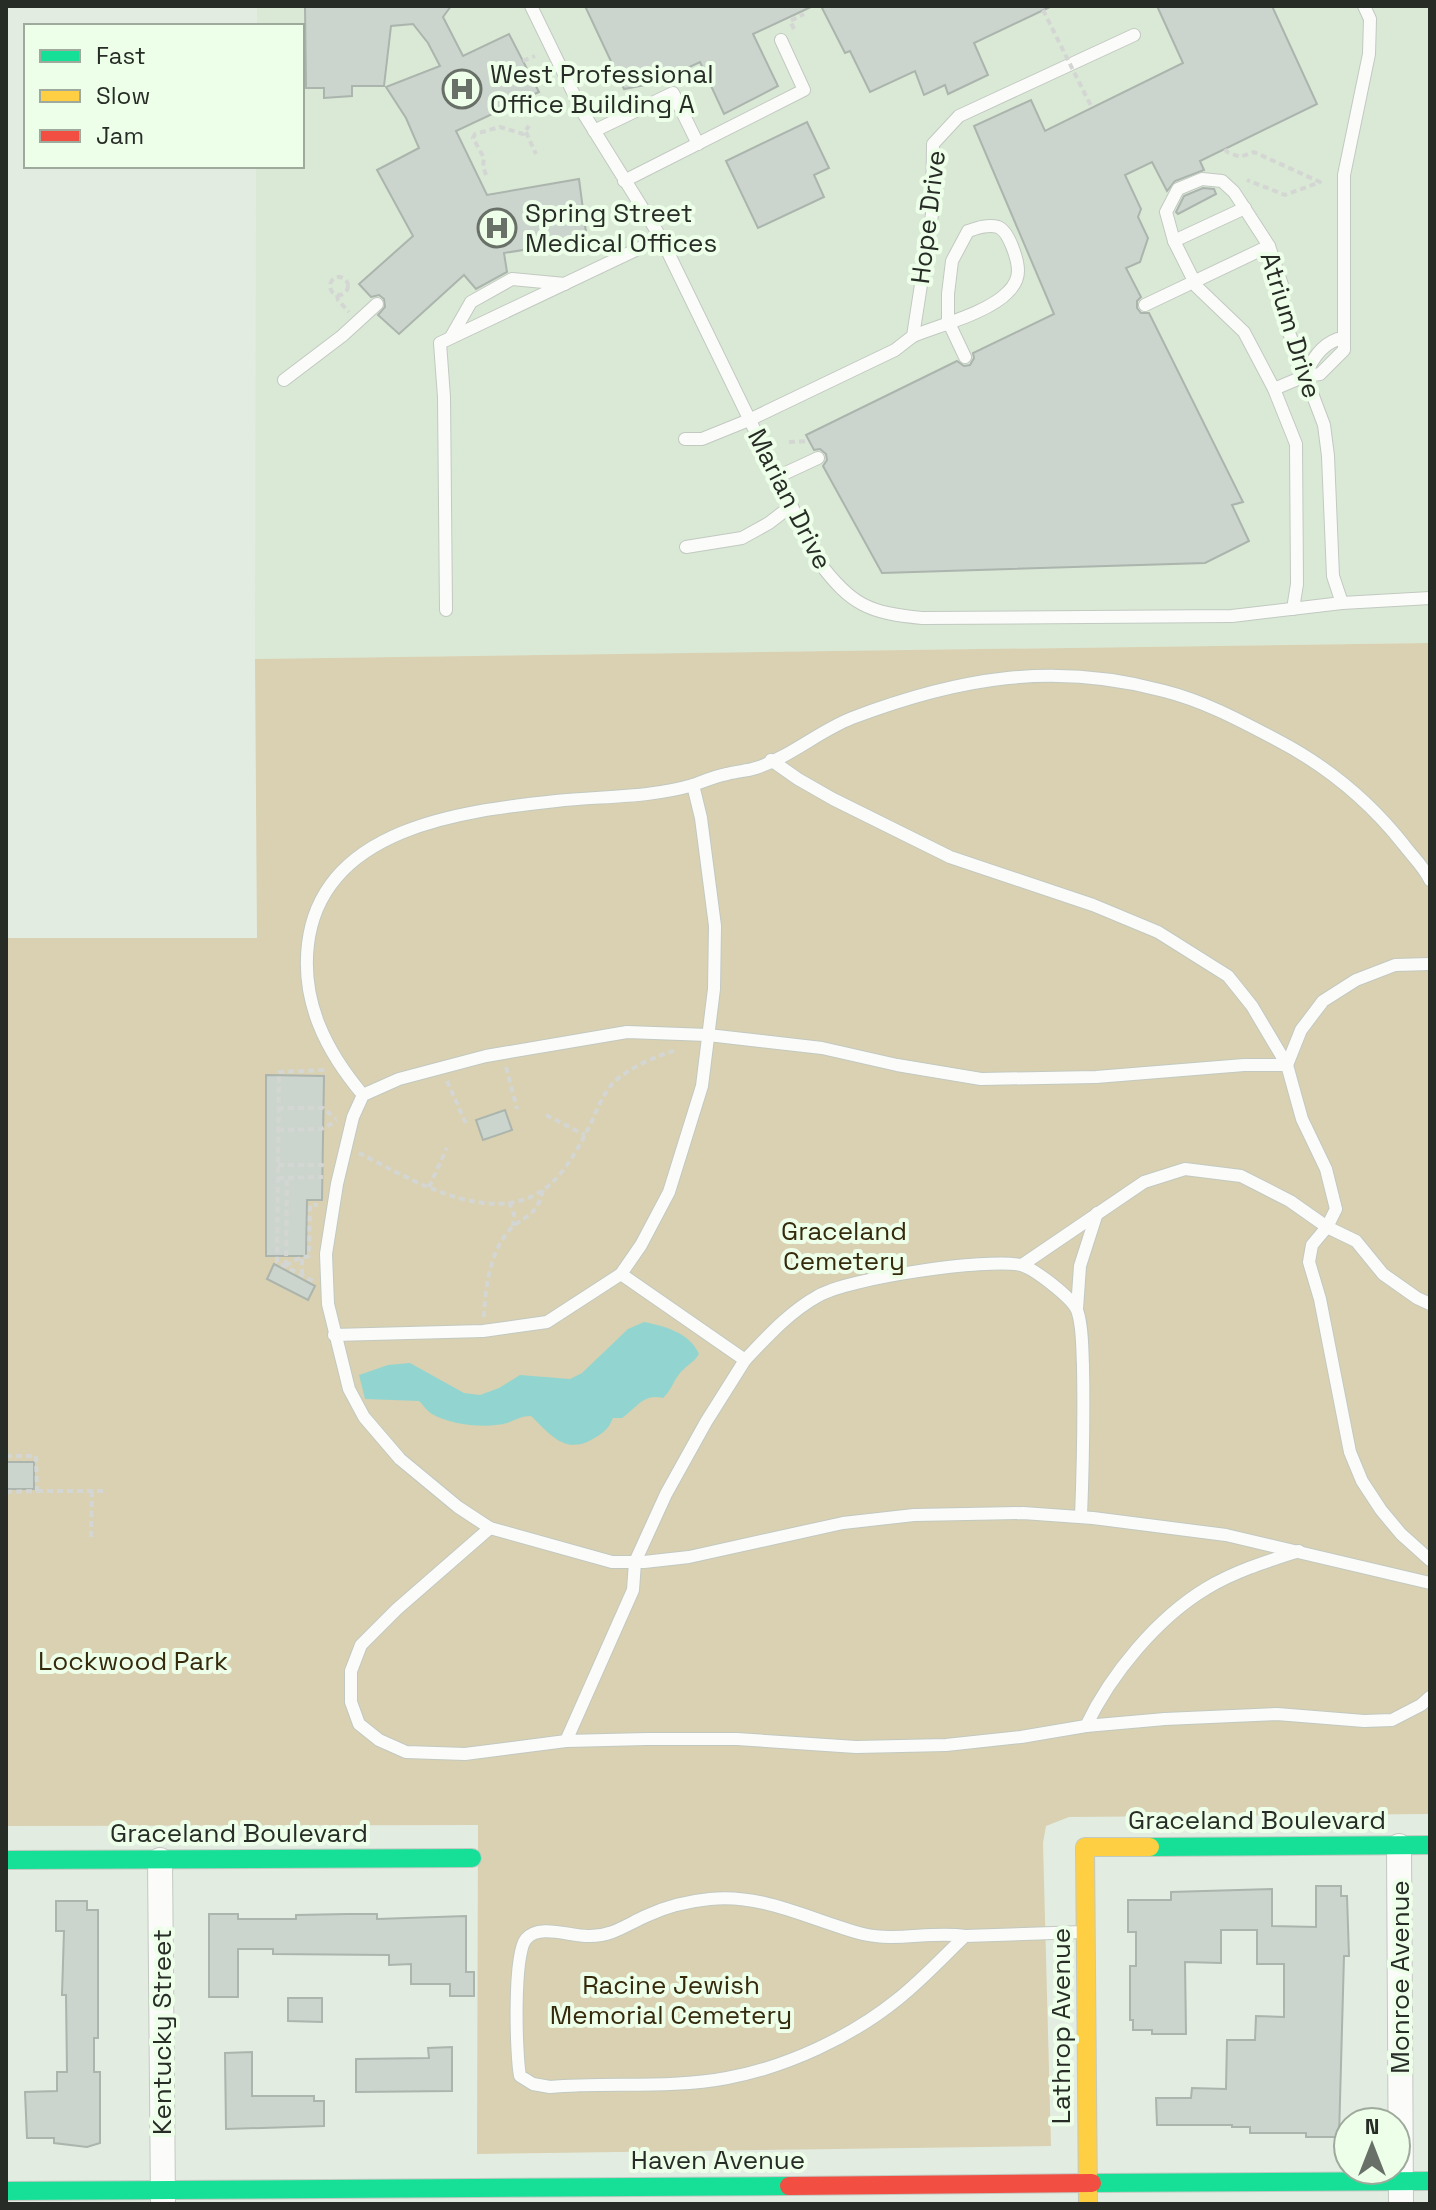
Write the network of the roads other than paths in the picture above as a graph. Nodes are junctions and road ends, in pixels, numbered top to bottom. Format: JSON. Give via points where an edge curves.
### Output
{"nodes":[{"id":1,"x":531,"y":6,"type":"edge"},
{"id":2,"x":1364,"y":6,"type":"edge"},
{"id":3,"x":1134,"y":35,"type":"dead end"},
{"id":4,"x":781,"y":40,"type":"dead end"},
{"id":5,"x":594,"y":131,"type":"junction"},
{"id":6,"x":698,"y":144,"type":"junction"},
{"id":7,"x":624,"y":181,"type":"junction"},
{"id":8,"x":1245,"y":208,"type":"junction"},
{"id":9,"x":661,"y":238,"type":"junction"},
{"id":10,"x":1174,"y":241,"type":"junction"},
{"id":11,"x":1269,"y":246,"type":"junction"},
{"id":12,"x":1194,"y":281,"type":"junction"},
{"id":13,"x":565,"y":284,"type":"junction"},
{"id":14,"x":377,"y":304,"type":"dead end"},
{"id":15,"x":1145,"y":305,"type":"dead end"},
{"id":16,"x":948,"y":321,"type":"junction"},
{"id":17,"x":913,"y":336,"type":"junction"},
{"id":18,"x":450,"y":338,"type":"junction"},
{"id":19,"x":965,"y":357,"type":"dead end"},
{"id":20,"x":1305,"y":376,"type":"junction"},
{"id":21,"x":284,"y":380,"type":"dead end"},
{"id":22,"x":1274,"y":389,"type":"junction"},
{"id":23,"x":749,"y":420,"type":"junction"},
{"id":24,"x":685,"y":439,"type":"dead end"},
{"id":25,"x":818,"y":458,"type":"dead end"},
{"id":26,"x":777,"y":477,"type":"junction"},
{"id":27,"x":791,"y":506,"type":"junction"},
{"id":28,"x":686,"y":547,"type":"dead end"},
{"id":29,"x":1430,"y":598,"type":"edge"},
{"id":30,"x":1342,"y":603,"type":"junction"},
{"id":31,"x":1293,"y":609,"type":"junction"},
{"id":32,"x":446,"y":610,"type":"dead end"},
{"id":33,"x":771,"y":760,"type":"junction"},
{"id":34,"x":693,"y":785,"type":"junction"},
{"id":35,"x":1430,"y":880,"type":"edge"},
{"id":36,"x":1430,"y":964,"type":"edge"},
{"id":37,"x":708,"y":1035,"type":"junction"},
{"id":38,"x":1287,"y":1065,"type":"junction"},
{"id":39,"x":363,"y":1095,"type":"junction"},
{"id":40,"x":1097,"y":1213,"type":"junction"},
{"id":41,"x":1327,"y":1227,"type":"junction"},
{"id":42,"x":1022,"y":1265,"type":"junction"},
{"id":43,"x":621,"y":1274,"type":"junction"},
{"id":44,"x":1430,"y":1304,"type":"edge"},
{"id":45,"x":1077,"y":1309,"type":"junction"},
{"id":46,"x":334,"y":1335,"type":"junction"},
{"id":47,"x":745,"y":1360,"type":"junction"},
{"id":48,"x":1081,"y":1517,"type":"junction"},
{"id":49,"x":490,"y":1528,"type":"junction"},
{"id":50,"x":1299,"y":1551,"type":"junction"},
{"id":51,"x":1430,"y":1560,"type":"edge"},
{"id":52,"x":635,"y":1562,"type":"junction"},
{"id":53,"x":1430,"y":1583,"type":"edge"},
{"id":54,"x":1430,"y":1697,"type":"edge"},
{"id":55,"x":1086,"y":1726,"type":"junction"},
{"id":56,"x":566,"y":1741,"type":"junction"},
{"id":57,"x":1430,"y":1845,"type":"edge"},
{"id":58,"x":1399,"y":1846,"type":"junction"},
{"id":59,"x":1085,"y":1847,"type":"joint"},
{"id":60,"x":472,"y":1858,"type":"dead end"},
{"id":61,"x":6,"y":1860,"type":"edge"},
{"id":62,"x":160,"y":1860,"type":"junction"},
{"id":63,"x":1086,"y":1932,"type":"junction"},
{"id":64,"x":965,"y":1936,"type":"junction"},
{"id":65,"x":1430,"y":2181,"type":"edge"},
{"id":66,"x":1088,"y":2183,"type":"junction"},
{"id":67,"x":6,"y":2191,"type":"edge"},
{"id":68,"x":1401,"y":2193,"type":"edge"},
{"id":69,"x":773,"y":2195,"type":"edge"},
{"id":70,"x":468,"y":2196,"type":"edge"},
{"id":71,"x":163,"y":2197,"type":"edge"},
{"id":72,"x":1088,"y":2204,"type":"edge"}],
"edges":[{"from":1,"to":5,"type":"lane","name":"Marian Drive"},
{"from":2,"to":20,"type":"lane","via":[[1370,19],[1369,54],[1344,175],[1344,350],[1320,374]]},
{"from":3,"to":17,"type":"lane","name":"Hope Drive","via":[[959,116],[933,144],[932,214]]},
{"from":4,"to":6,"type":"lane","via":[[804,90]]},
{"from":5,"to":6,"type":"lane","via":[[673,93]]},
{"from":5,"to":7,"type":"lane","name":"Marian Drive"},
{"from":6,"to":7,"type":"lane"},
{"from":7,"to":9,"type":"lane","name":"Marian Drive"},
{"from":8,"to":10,"type":"lane"},
{"from":8,"to":10,"type":"lane","name":"Atrium Drive","via":[[1222,181],[1202,179],[1178,189],[1166,212]]},
{"from":8,"to":11,"type":"lane","name":"Atrium Drive"},
{"from":9,"to":13,"type":"lane"},
{"from":9,"to":23,"type":"lane","name":"Marian Drive"},
{"from":10,"to":12,"type":"lane","name":"Atrium Drive"},
{"from":11,"to":12,"type":"lane"},
{"from":11,"to":20,"type":"lane","name":"Atrium Drive","via":[[1282,285],[1285,322]]},
{"from":12,"to":15,"type":"lane"},
{"from":12,"to":22,"type":"lane","name":"Atrium Drive","via":[[1244,332]]},
{"from":13,"to":18,"type":"lane"},
{"from":13,"to":18,"type":"lane","via":[[512,279],[471,302]]},
{"from":14,"to":21,"type":"lane"},
{"from":16,"to":16,"type":"lane","via":[[1006,295],[1017,281],[1018,268],[999,227],[968,231],[960,241],[952,261]]},
{"from":16,"to":17,"type":"lane"},
{"from":16,"to":19,"type":"lane"},
{"from":17,"to":23,"type":"lane","via":[[895,350]]},
{"from":18,"to":32,"type":"lane","via":[[440,343]]},
{"from":20,"to":22,"type":"lane"},
{"from":20,"to":30,"type":"lane","name":"Atrium Drive","via":[[1324,425],[1333,576]]},
{"from":22,"to":31,"type":"lane","name":"Atrium Drive","via":[[1296,444]]},
{"from":23,"to":24,"type":"lane","via":[[702,439]]},
{"from":23,"to":26,"type":"lane","name":"Marian Drive"},
{"from":25,"to":26,"type":"lane"},
{"from":26,"to":27,"type":"lane","name":"Marian Drive"},
{"from":27,"to":28,"type":"lane","via":[[742,538]]},
{"from":27,"to":31,"type":"lane","name":"Marian Drive","via":[[819,562],[839,588],[888,615],[1232,616]]},
{"from":29,"to":30,"type":"lane","name":"Marian Drive"},
{"from":30,"to":31,"type":"lane","name":"Marian Drive"},
{"from":33,"to":34,"type":"lane"},
{"from":33,"to":35,"type":"lane","via":[[848,720],[922,693],[978,680],[1053,675],[1165,691],[1230,716],[1330,773],[1379,814]]},
{"from":33,"to":38,"type":"lane","via":[[833,799],[950,857],[1158,932],[1228,976]]},
{"from":34,"to":37,"type":"lane","via":[[715,926]]},
{"from":34,"to":39,"type":"lane","via":[[433,820],[400,832],[343,869],[310,925],[305,966],[310,1003],[325,1040]]},
{"from":36,"to":38,"type":"lane","via":[[1395,965],[1356,980],[1323,1001],[1301,1030]]},
{"from":37,"to":38,"type":"lane","via":[[822,1048],[981,1079]]},
{"from":37,"to":39,"type":"lane","via":[[627,1032],[503,1053],[399,1079]]},
{"from":37,"to":43,"type":"lane","via":[[702,1086],[669,1192]]},
{"from":38,"to":41,"type":"lane","via":[[1336,1209]]},
{"from":39,"to":46,"type":"lane","via":[[337,1184],[326,1254]]},
{"from":40,"to":41,"type":"lane","via":[[1144,1182],[1185,1169],[1241,1176]]},
{"from":40,"to":42,"type":"lane"},
{"from":40,"to":45,"type":"lane","via":[[1080,1266]]},
{"from":41,"to":44,"type":"lane","via":[[1356,1241],[1383,1274]]},
{"from":41,"to":51,"type":"lane","via":[[1312,1245],[1309,1262],[1350,1452],[1381,1510]]},
{"from":42,"to":45,"type":"lane"},
{"from":42,"to":47,"type":"lane","via":[[941,1268],[819,1294]]},
{"from":43,"to":46,"type":"lane","via":[[547,1322],[483,1331]]},
{"from":43,"to":47,"type":"lane"},
{"from":45,"to":48,"type":"lane","via":[[1084,1424]]},
{"from":46,"to":49,"type":"lane","via":[[349,1389],[364,1417],[400,1459]]},
{"from":47,"to":52,"type":"lane","via":[[679,1470]]},
{"from":48,"to":50,"type":"lane","via":[[1226,1535]]},
{"from":48,"to":52,"type":"lane","via":[[914,1515],[843,1523],[689,1557]]},
{"from":49,"to":52,"type":"lane","via":[[612,1562]]},
{"from":49,"to":56,"type":"lane","via":[[361,1645],[351,1671],[351,1702],[359,1724],[406,1752],[465,1754]]},
{"from":50,"to":53,"type":"lane"},
{"from":50,"to":55,"type":"lane","via":[[1206,1588],[1179,1609],[1134,1652],[1102,1693]]},
{"from":52,"to":56,"type":"lane","via":[[633,1590]]},
{"from":54,"to":55,"type":"lane","via":[[1392,1720],[1277,1714]]},
{"from":55,"to":56,"type":"lane","via":[[946,1745]]},
{"from":57,"to":58,"type":"street","name":"Graceland Boulevard"},
{"from":58,"to":59,"type":"street","name":"Graceland Boulevard"},
{"from":58,"to":68,"type":"street","name":"Monroe Avenue"},
{"from":59,"to":63,"type":"street","name":"Lathrop Avenue"},
{"from":60,"to":62,"type":"street","name":"Graceland Boulevard"},
{"from":61,"to":62,"type":"street","name":"Graceland Boulevard"},
{"from":62,"to":71,"type":"street","name":"Kentucky Street"},
{"from":63,"to":64,"type":"lane"},
{"from":63,"to":66,"type":"street","name":"Lathrop Avenue"},
{"from":64,"to":64,"type":"lane","via":[[864,1934],[766,1904],[712,1898],[647,1915],[617,1932],[528,1935],[521,1945],[518,1974],[520,2076],[550,2087],[726,2079],[769,2068],[865,2022],[899,1999]]},
{"from":65,"to":68,"type":"street","name":"Haven Avenue"},
{"from":66,"to":68,"type":"street","name":"Haven Avenue"},
{"from":66,"to":69,"type":"street","name":"Haven Avenue"},
{"from":66,"to":72,"type":"street","name":"Lathrop Avenue"},
{"from":67,"to":71,"type":"street","name":"Haven Avenue"},
{"from":69,"to":70,"type":"street","name":"Haven Avenue"},
{"from":70,"to":71,"type":"street","name":"Haven Avenue"}]}
